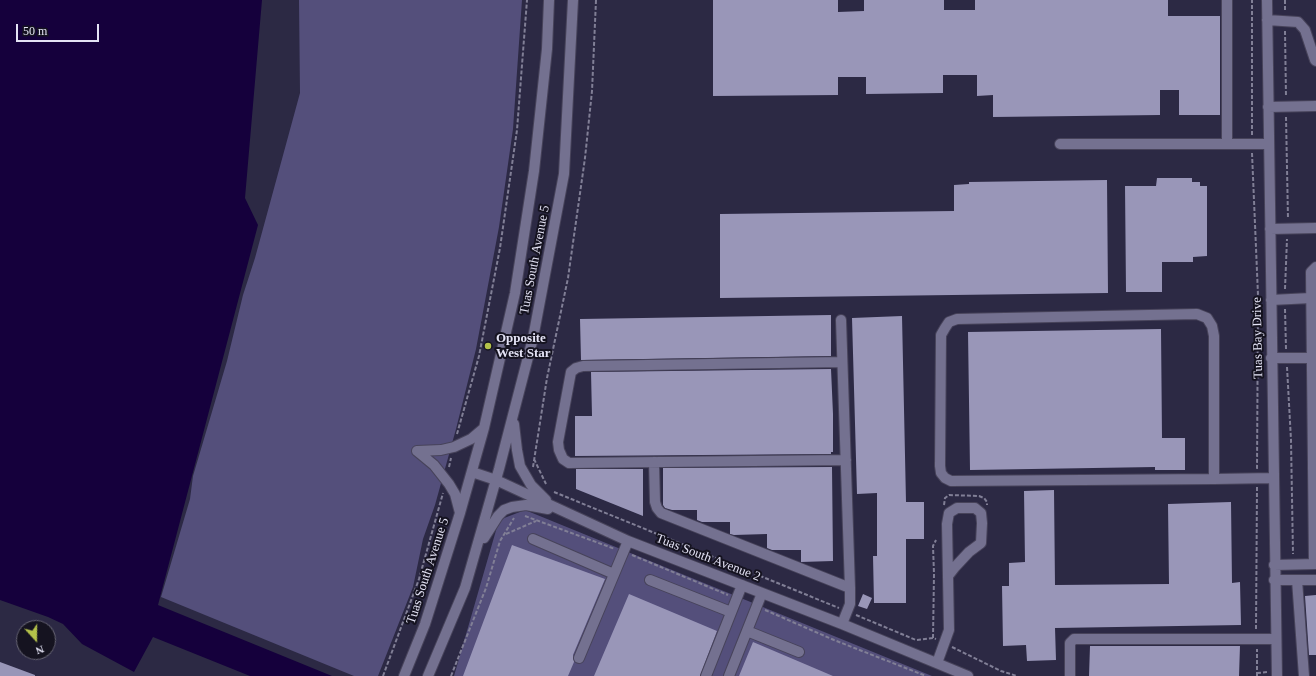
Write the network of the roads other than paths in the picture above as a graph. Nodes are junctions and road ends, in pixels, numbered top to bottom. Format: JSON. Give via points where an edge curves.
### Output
{"nodes":[{"id":1,"x":549,"y":0,"type":"edge"},
{"id":2,"x":574,"y":0,"type":"edge"},
{"id":3,"x":1227,"y":0,"type":"edge"},
{"id":4,"x":1267,"y":0,"type":"edge"},
{"id":5,"x":1267,"y":20,"type":"junction"},
{"id":6,"x":1316,"y":61,"type":"edge"},
{"id":7,"x":1316,"y":106,"type":"edge"},
{"id":8,"x":1268,"y":107,"type":"junction"},
{"id":9,"x":1060,"y":144,"type":"dead end"},
{"id":10,"x":1227,"y":144,"type":"junction"},
{"id":11,"x":1269,"y":144,"type":"junction"},
{"id":12,"x":1316,"y":228,"type":"edge"},
{"id":13,"x":1270,"y":229,"type":"junction"},
{"id":14,"x":1316,"y":267,"type":"edge"},
{"id":15,"x":1312,"y":298,"type":"junction"},
{"id":16,"x":1271,"y":300,"type":"junction"},
{"id":17,"x":840,"y":320,"type":"dead end"},
{"id":18,"x":1272,"y":358,"type":"junction"},
{"id":19,"x":1314,"y":358,"type":"edge"},
{"id":20,"x":842,"y":362,"type":"junction"},
{"id":21,"x":514,"y":416,"type":"junction"},
{"id":22,"x":484,"y":428,"type":"junction"},
{"id":23,"x":846,"y":460,"type":"junction"},
{"id":24,"x":654,"y":462,"type":"junction"},
{"id":25,"x":1315,"y":463,"type":"edge"},
{"id":26,"x":472,"y":472,"type":"junction"},
{"id":27,"x":1214,"y":478,"type":"junction"},
{"id":28,"x":1273,"y":478,"type":"junction"},
{"id":29,"x":496,"y":480,"type":"junction"},
{"id":30,"x":553,"y":507,"type":"junction"},
{"id":31,"x":460,"y":513,"type":"junction"},
{"id":32,"x":569,"y":515,"type":"junction"},
{"id":33,"x":532,"y":540,"type":"dead end"},
{"id":34,"x":628,"y":540,"type":"junction"},
{"id":35,"x":478,"y":546,"type":"junction"},
{"id":36,"x":1315,"y":564,"type":"edge"},
{"id":37,"x":1274,"y":565,"type":"junction"},
{"id":38,"x":614,"y":574,"type":"junction"},
{"id":39,"x":948,"y":576,"type":"junction"},
{"id":40,"x":650,"y":580,"type":"dead end"},
{"id":41,"x":1274,"y":580,"type":"junction"},
{"id":42,"x":1297,"y":580,"type":"junction"},
{"id":43,"x":1316,"y":580,"type":"edge"},
{"id":44,"x":742,"y":585,"type":"junction"},
{"id":45,"x":850,"y":588,"type":"junction"},
{"id":46,"x":762,"y":593,"type":"junction"},
{"id":47,"x":731,"y":612,"type":"junction"},
{"id":48,"x":842,"y":624,"type":"junction"},
{"id":49,"x":747,"y":631,"type":"junction"},
{"id":50,"x":1275,"y":639,"type":"junction"},
{"id":51,"x":799,"y":652,"type":"dead end"},
{"id":52,"x":579,"y":658,"type":"dead end"},
{"id":53,"x":937,"y":663,"type":"junction"},
{"id":54,"x":404,"y":676,"type":"edge"},
{"id":55,"x":428,"y":676,"type":"edge"},
{"id":56,"x":706,"y":676,"type":"edge"},
{"id":57,"x":729,"y":676,"type":"edge"},
{"id":58,"x":968,"y":676,"type":"edge"},
{"id":59,"x":1070,"y":676,"type":"edge"},
{"id":60,"x":1276,"y":676,"type":"edge"},
{"id":61,"x":1304,"y":676,"type":"edge"}],
"edges":[{"from":1,"to":22,"type":"street","name":"Tuas South Avenue 5","via":[[548,48],[534,171],[515,293]]},
{"from":2,"to":21,"type":"street","name":"Tuas South Avenue 5","via":[[564,174],[533,338]]},
{"from":3,"to":10,"type":"street"},
{"from":4,"to":5,"type":"street","name":"Tuas Bay Drive"},
{"from":5,"to":6,"type":"street","via":[[1298,22],[1305,30]]},
{"from":5,"to":8,"type":"street","name":"Tuas Bay Drive"},
{"from":7,"to":8,"type":"street"},
{"from":8,"to":11,"type":"street","name":"Tuas Bay Drive"},
{"from":9,"to":10,"type":"street"},
{"from":10,"to":11,"type":"street"},
{"from":11,"to":13,"type":"street","name":"Tuas Bay Drive"},
{"from":12,"to":13,"type":"street"},
{"from":13,"to":16,"type":"street","name":"Tuas Bay Drive"},
{"from":14,"to":15,"type":"street","via":[[1311,272]]},
{"from":15,"to":16,"type":"street"},
{"from":15,"to":19,"type":"street"},
{"from":16,"to":18,"type":"street","name":"Tuas Bay Drive"},
{"from":17,"to":20,"type":"street"},
{"from":18,"to":19,"type":"street"},
{"from":18,"to":28,"type":"street","name":"Tuas Bay Drive"},
{"from":19,"to":25,"type":"street"},
{"from":20,"to":23,"type":"street"},
{"from":20,"to":24,"type":"street","via":[[583,366],[571,372],[558,442],[563,459],[569,463]]},
{"from":21,"to":29,"type":"street","name":"Tuas South Avenue 5"},
{"from":21,"to":30,"type":"street","via":[[520,466],[531,485]]},
{"from":22,"to":26,"type":"street","name":"Tuas South Avenue 5"},
{"from":22,"to":31,"type":"street","via":[[471,439],[454,447],[417,451],[434,465],[446,480],[455,494]]},
{"from":23,"to":24,"type":"street"},
{"from":23,"to":45,"type":"street"},
{"from":24,"to":45,"type":"street","via":[[655,502],[661,513]]},
{"from":25,"to":36,"type":"street"},
{"from":26,"to":29,"type":"street","name":"Tuas South Avenue 2"},
{"from":26,"to":31,"type":"street","name":"Tuas South Avenue 5"},
{"from":27,"to":27,"type":"street","via":[[951,481],[945,478],[940,466],[941,335],[944,328],[949,322],[957,319],[1197,314],[1207,318],[1214,336]]},
{"from":27,"to":28,"type":"street"},
{"from":28,"to":37,"type":"street","name":"Tuas Bay Drive"},
{"from":29,"to":30,"type":"street","name":"Tuas South Avenue 2"},
{"from":29,"to":35,"type":"street","name":"Tuas South Avenue 5"},
{"from":30,"to":32,"type":"street","name":"Tuas South Avenue 2"},
{"from":31,"to":54,"type":"street","name":"Tuas South Avenue 5","via":[[425,624]]},
{"from":32,"to":34,"type":"street","name":"Tuas South Avenue 2"},
{"from":32,"to":35,"type":"street","via":[[540,507],[512,506],[498,516]]},
{"from":33,"to":38,"type":"street"},
{"from":34,"to":38,"type":"street"},
{"from":34,"to":44,"type":"street","name":"Tuas South Avenue 2"},
{"from":35,"to":55,"type":"street","name":"Tuas South Avenue 5","via":[[465,588]]},
{"from":36,"to":37,"type":"street"},
{"from":37,"to":41,"type":"street","name":"Tuas Bay Drive"},
{"from":38,"to":52,"type":"street"},
{"from":39,"to":39,"type":"street","via":[[949,513],[957,508],[974,508],[981,513],[981,544],[969,552]]},
{"from":39,"to":53,"type":"street","via":[[949,630]]},
{"from":40,"to":47,"type":"street"},
{"from":41,"to":42,"type":"street"},
{"from":41,"to":50,"type":"street","name":"Tuas Bay Drive"},
{"from":42,"to":43,"type":"street"},
{"from":42,"to":61,"type":"street"},
{"from":44,"to":46,"type":"street","name":"Tuas South Avenue 2"},
{"from":44,"to":47,"type":"street"},
{"from":45,"to":48,"type":"street","via":[[850,604]]},
{"from":46,"to":48,"type":"street","name":"Tuas South Avenue 2"},
{"from":46,"to":49,"type":"street"},
{"from":47,"to":56,"type":"street"},
{"from":48,"to":53,"type":"street","name":"Tuas South Avenue 2"},
{"from":49,"to":51,"type":"street"},
{"from":49,"to":57,"type":"street"},
{"from":50,"to":59,"type":"street","via":[[1074,639],[1070,643]]},
{"from":50,"to":60,"type":"street","name":"Tuas Bay Drive"},
{"from":53,"to":58,"type":"street","name":"Tuas South Avenue 2"}]}
